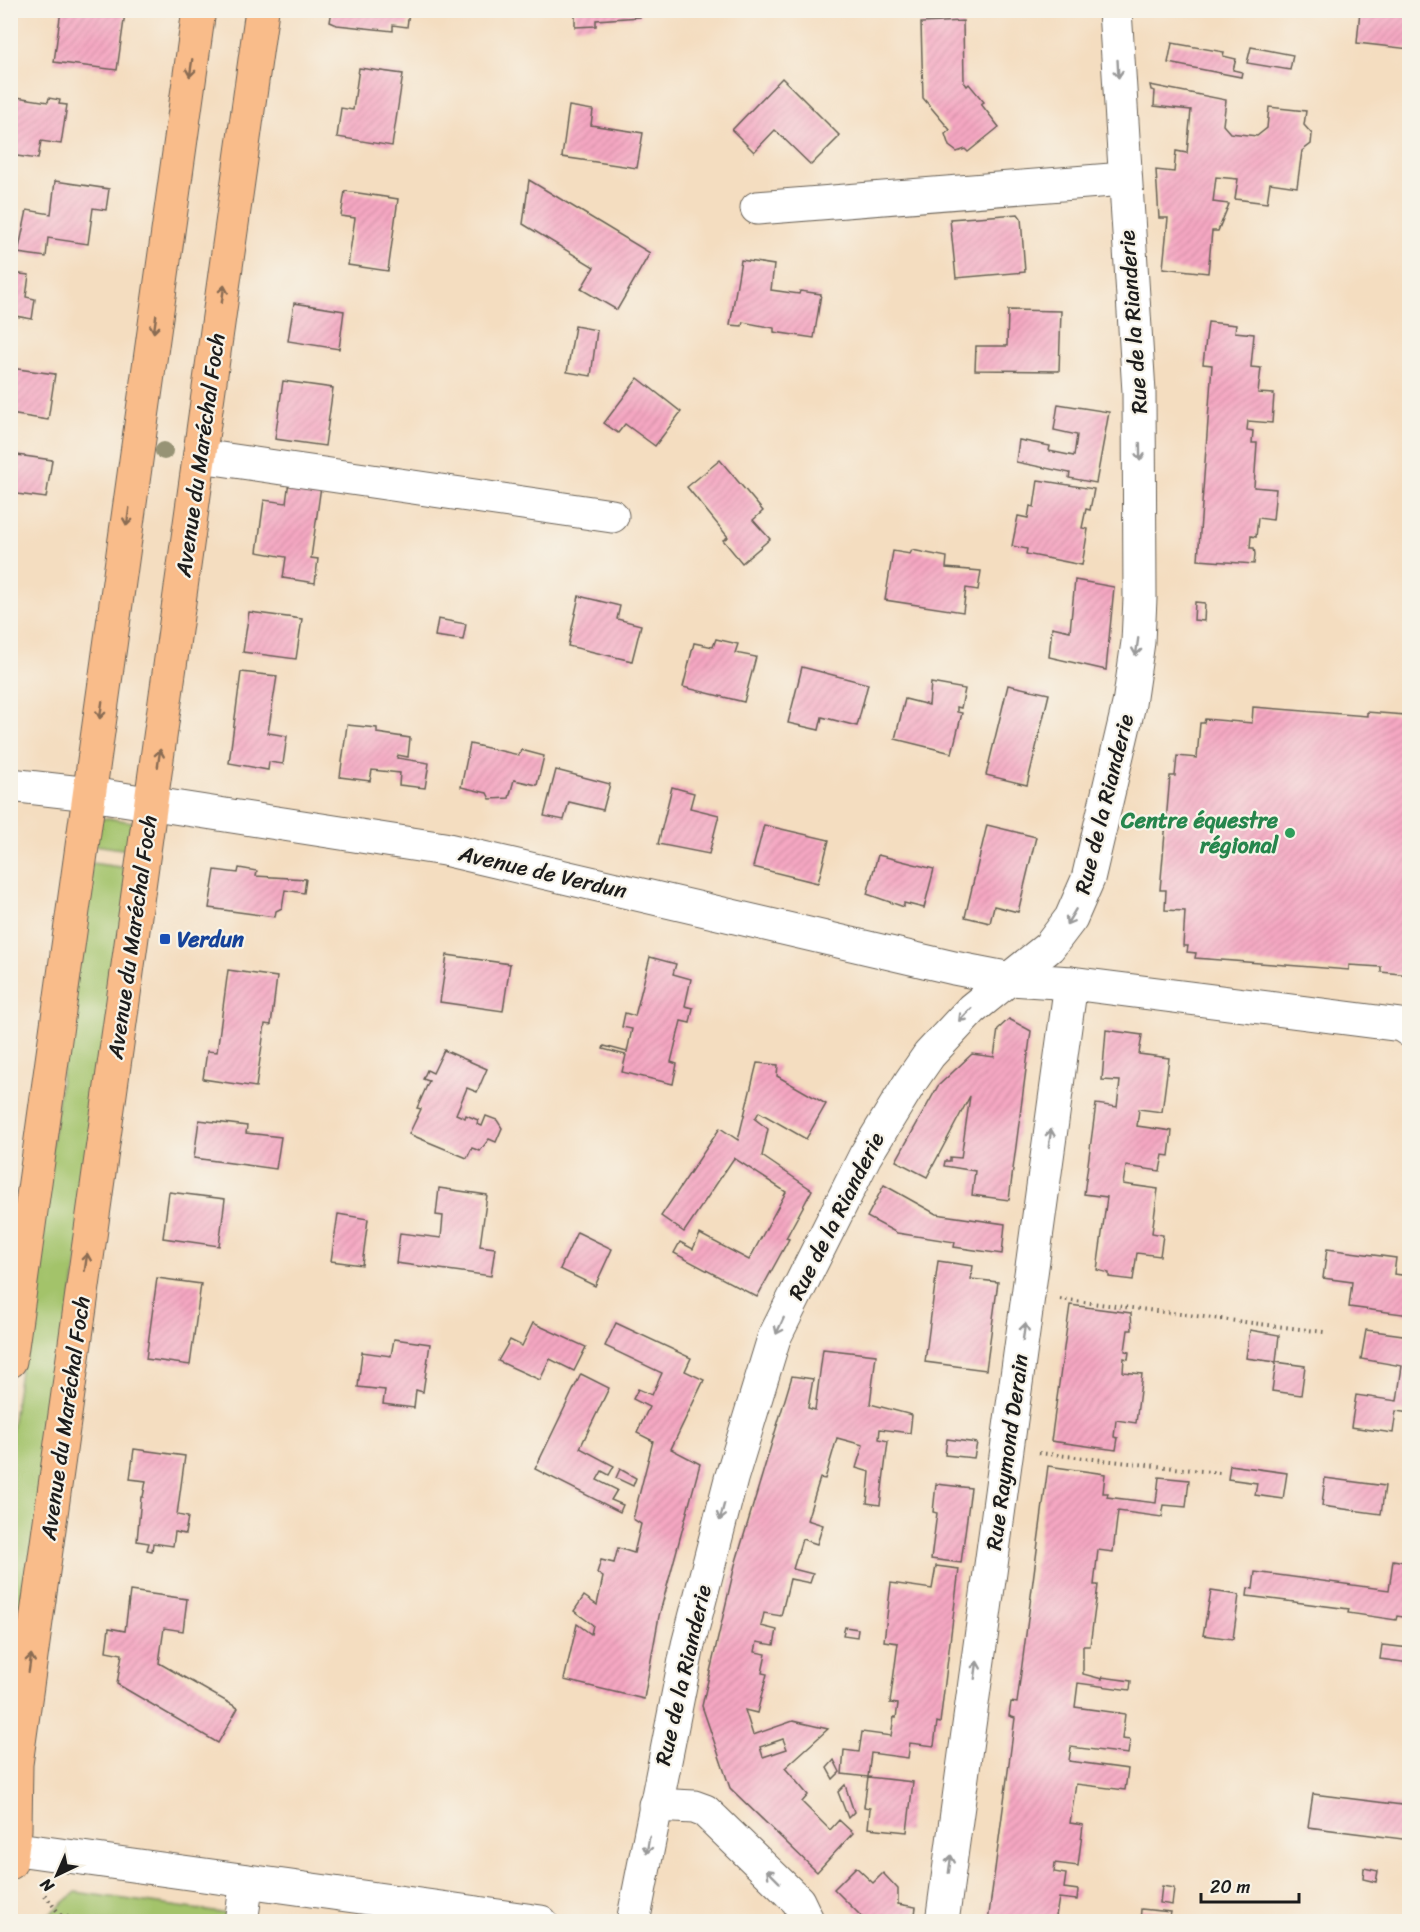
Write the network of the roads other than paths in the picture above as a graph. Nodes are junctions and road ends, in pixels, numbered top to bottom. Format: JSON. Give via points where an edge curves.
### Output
{"nodes":[{"id":1,"x":199,"y":10,"type":"edge"},
{"id":2,"x":262,"y":10,"type":"edge"},
{"id":3,"x":1114,"y":10,"type":"edge"},
{"id":4,"x":1124,"y":180,"type":"junction"},
{"id":5,"x":757,"y":208,"type":"dead end"},
{"id":6,"x":200,"y":456,"type":"junction"},
{"id":7,"x":612,"y":516,"type":"dead end"},
{"id":8,"x":10,"y":785,"type":"edge"},
{"id":9,"x":90,"y":794,"type":"junction"},
{"id":10,"x":152,"y":805,"type":"junction"},
{"id":11,"x":1011,"y":979,"type":"junction"},
{"id":12,"x":1071,"y":983,"type":"junction"},
{"id":13,"x":1410,"y":1031,"type":"edge"},
{"id":14,"x":10,"y":1361,"type":"edge"},
{"id":15,"x":655,"y":1805,"type":"junction"},
{"id":16,"x":11,"y":1853,"type":"edge"},
{"id":17,"x":246,"y":1881,"type":"junction"},
{"id":18,"x":241,"y":1922,"type":"edge"},
{"id":19,"x":541,"y":1922,"type":"edge"},
{"id":20,"x":633,"y":1922,"type":"edge"},
{"id":21,"x":808,"y":1922,"type":"edge"},
{"id":22,"x":942,"y":1922,"type":"edge"}],
"edges":[{"from":1,"to":9,"type":"main road","one_way":true},
{"from":6,"to":2,"type":"main road","name":"Avenue du Maréchal Foch","one_way":true},
{"from":3,"to":4,"type":"street","name":"Rue de la Rianderie","one_way":true},
{"from":4,"to":5,"type":"street"},
{"from":4,"to":11,"type":"street","name":"Rue de la Rianderie","one_way":true,"via":[[1139,392],[1138,642],[1124,729],[1081,899],[1049,947]]},
{"from":6,"to":7,"type":"street"},
{"from":10,"to":6,"type":"main road","name":"Avenue du Maréchal Foch","one_way":true},
{"from":8,"to":9,"type":"street","name":"Avenue de Verdun"},
{"from":9,"to":10,"type":"street","name":"Avenue de Verdun"},
{"from":9,"to":14,"type":"main road"},
{"from":10,"to":11,"type":"street","name":"Avenue de Verdun","via":[[444,849]]},
{"from":16,"to":10,"type":"main road","name":"Avenue du Maréchal Foch","one_way":true,"via":[[16,1764]]},
{"from":11,"to":12,"type":"street","name":"Avenue de Verdun"},
{"from":11,"to":15,"type":"street","name":"Rue de la Rianderie","one_way":true,"via":[[972,1008],[944,1038],[899,1100],[865,1156],[774,1338],[715,1536]]},
{"from":12,"to":13,"type":"street","name":"Avenue de Verdun","via":[[1401,1025]]},
{"from":22,"to":12,"type":"street","name":"Rue Raymond Derain","one_way":true},
{"from":15,"to":20,"type":"street","name":"Rue de la Rianderie","one_way":true},
{"from":21,"to":15,"type":"street","one_way":true,"via":[[798,1901],[705,1811]]},
{"from":16,"to":17,"type":"street"},
{"from":17,"to":18,"type":"street"},
{"from":17,"to":19,"type":"street"}]}
